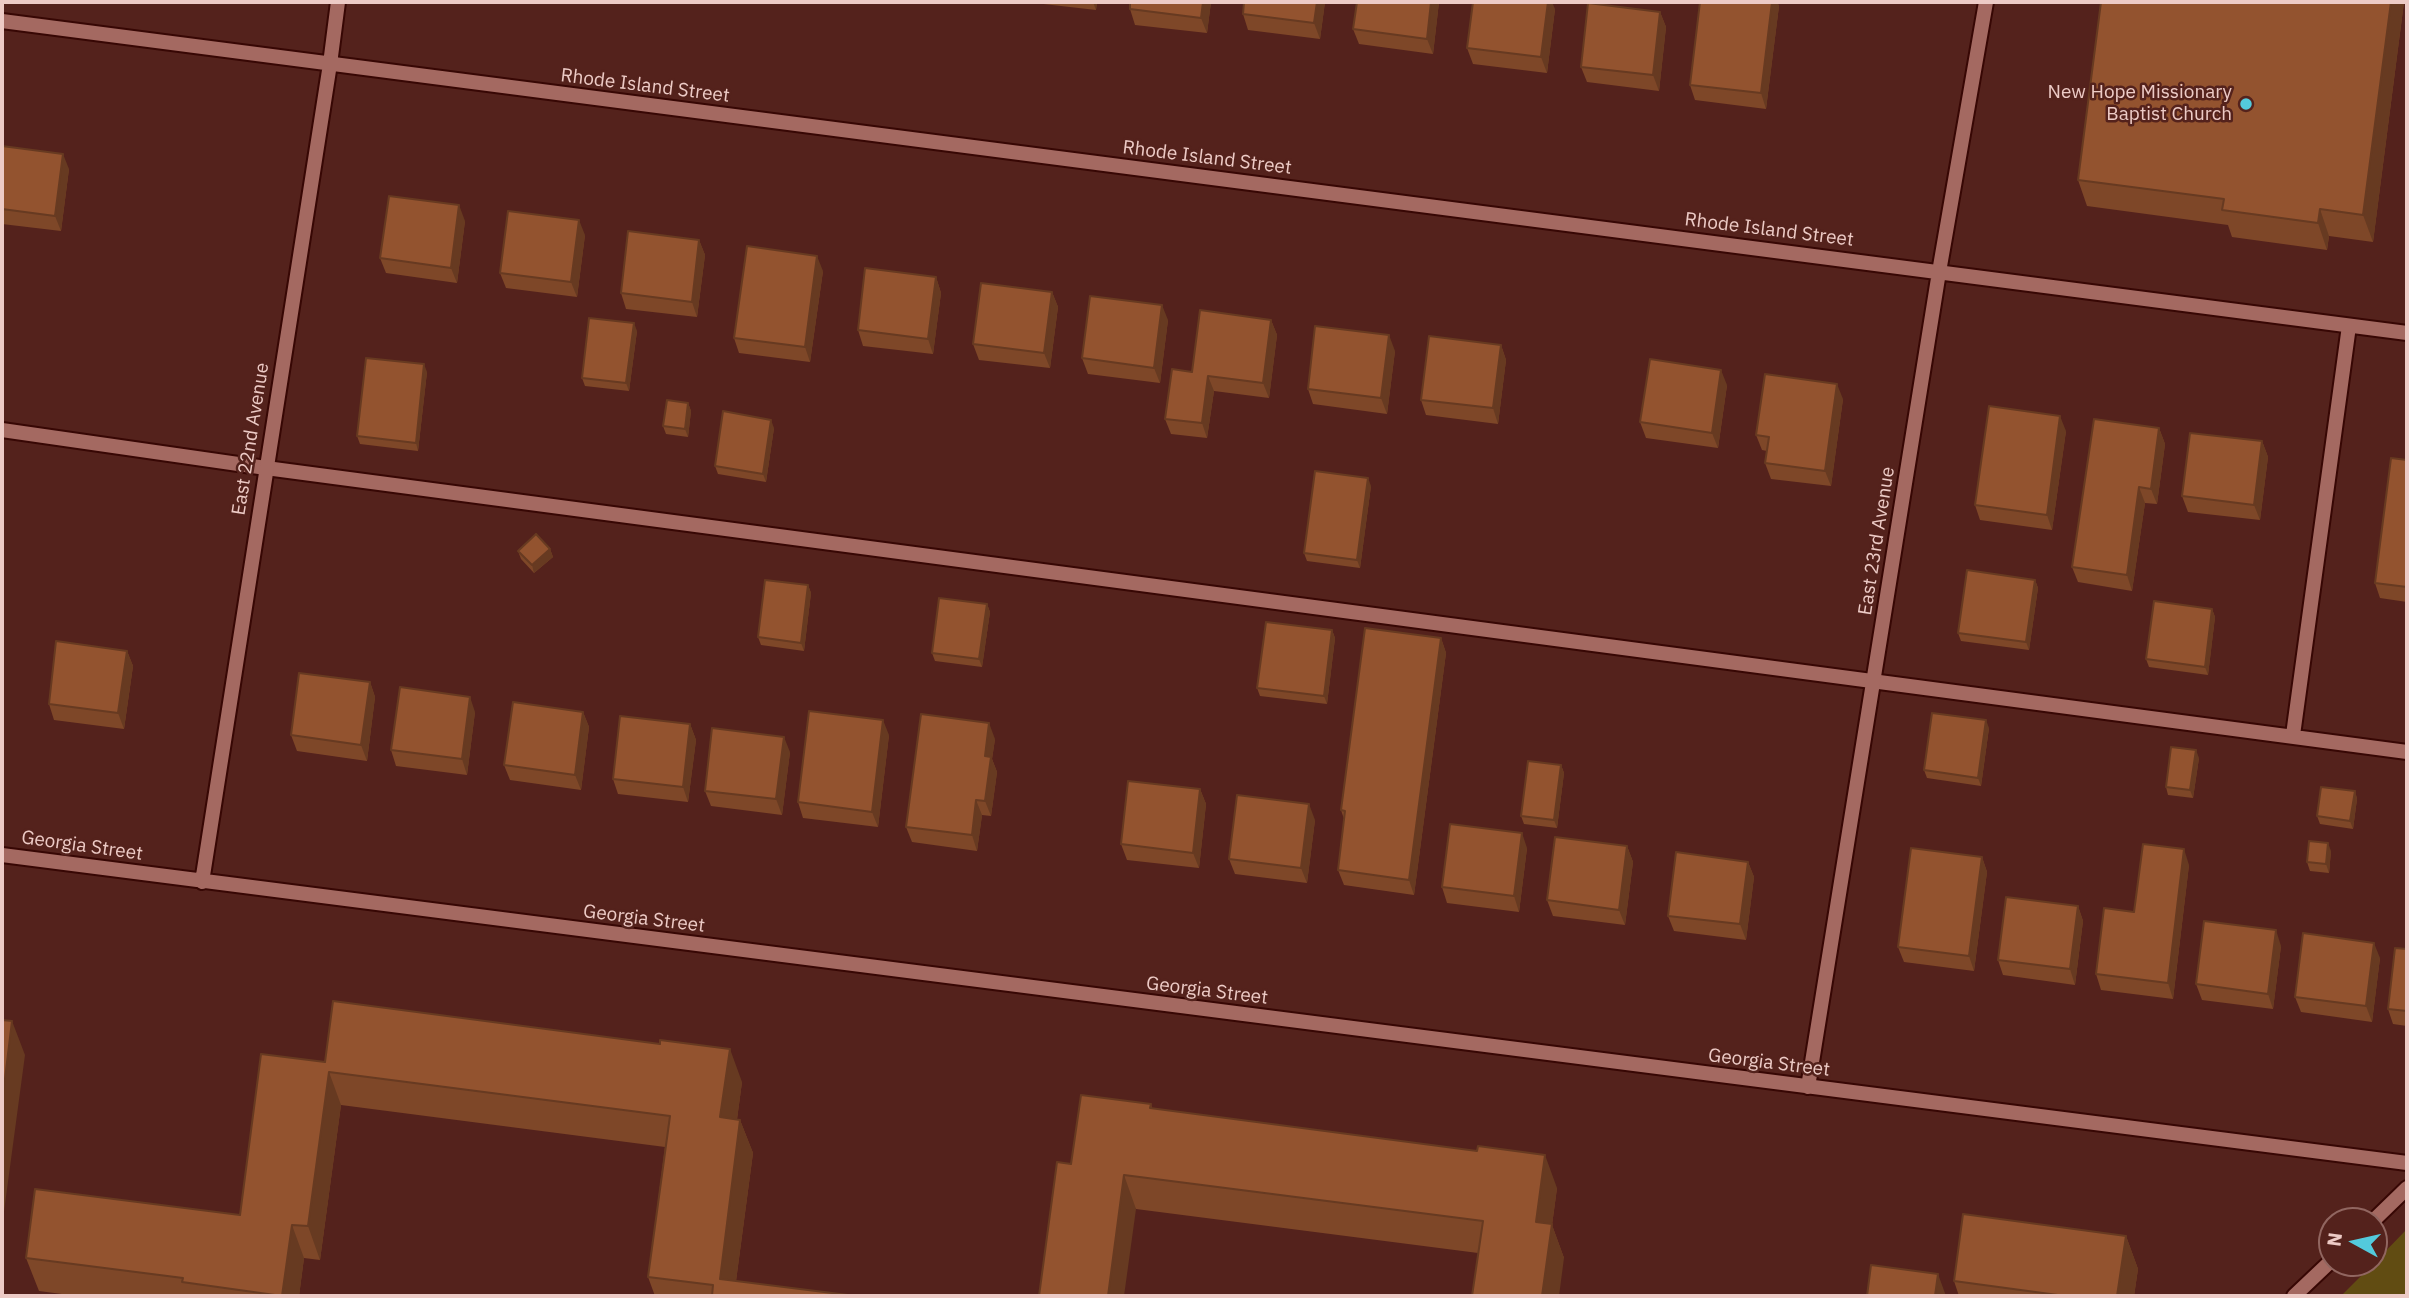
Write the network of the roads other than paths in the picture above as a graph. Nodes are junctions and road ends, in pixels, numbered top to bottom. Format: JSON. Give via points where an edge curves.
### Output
{"nodes":[{"id":1,"x":338,"y":2,"type":"edge"},
{"id":2,"x":1986,"y":2,"type":"edge"},
{"id":3,"x":2,"y":21,"type":"edge"},
{"id":4,"x":330,"y":64,"type":"junction"},
{"id":5,"x":1940,"y":272,"type":"junction"},
{"id":6,"x":2349,"y":326,"type":"junction"},
{"id":7,"x":2407,"y":333,"type":"edge"},
{"id":8,"x":2,"y":430,"type":"edge"},
{"id":9,"x":266,"y":468,"type":"junction"},
{"id":10,"x":1875,"y":681,"type":"junction"},
{"id":11,"x":2292,"y":735,"type":"junction"},
{"id":12,"x":2407,"y":751,"type":"edge"},
{"id":13,"x":2,"y":855,"type":"edge"},
{"id":14,"x":202,"y":882,"type":"junction"},
{"id":15,"x":1808,"y":1087,"type":"junction"},
{"id":16,"x":2407,"y":1163,"type":"edge"},
{"id":17,"x":2407,"y":1188,"type":"edge"},
{"id":18,"x":2387,"y":1207,"type":"edge"},
{"id":19,"x":2318,"y":1273,"type":"edge"},
{"id":20,"x":2294,"y":1296,"type":"edge"}],
"edges":[{"from":1,"to":4,"type":"street","name":"East 22nd Avenue"},
{"from":2,"to":5,"type":"street","name":"East 23rd Avenue"},
{"from":3,"to":4,"type":"street","name":"Rhode Island Street"},
{"from":4,"to":5,"type":"street","name":"Rhode Island Street"},
{"from":4,"to":9,"type":"street","name":"East 22nd Avenue"},
{"from":5,"to":6,"type":"street","name":"Rhode Island Street"},
{"from":5,"to":10,"type":"street","name":"East 23rd Avenue"},
{"from":6,"to":7,"type":"street","name":"Rhode Island Street"},
{"from":6,"to":11,"type":"street"},
{"from":8,"to":9,"type":"street"},
{"from":9,"to":10,"type":"street"},
{"from":9,"to":14,"type":"street","name":"East 22nd Avenue"},
{"from":10,"to":11,"type":"street"},
{"from":10,"to":15,"type":"street","name":"East 23rd Avenue"},
{"from":11,"to":12,"type":"street"},
{"from":13,"to":14,"type":"street","name":"Georgia Street"},
{"from":14,"to":15,"type":"street","name":"Georgia Street"},
{"from":15,"to":16,"type":"street","name":"Georgia Street"},
{"from":17,"to":18,"type":"street"},
{"from":19,"to":20,"type":"street"}]}
